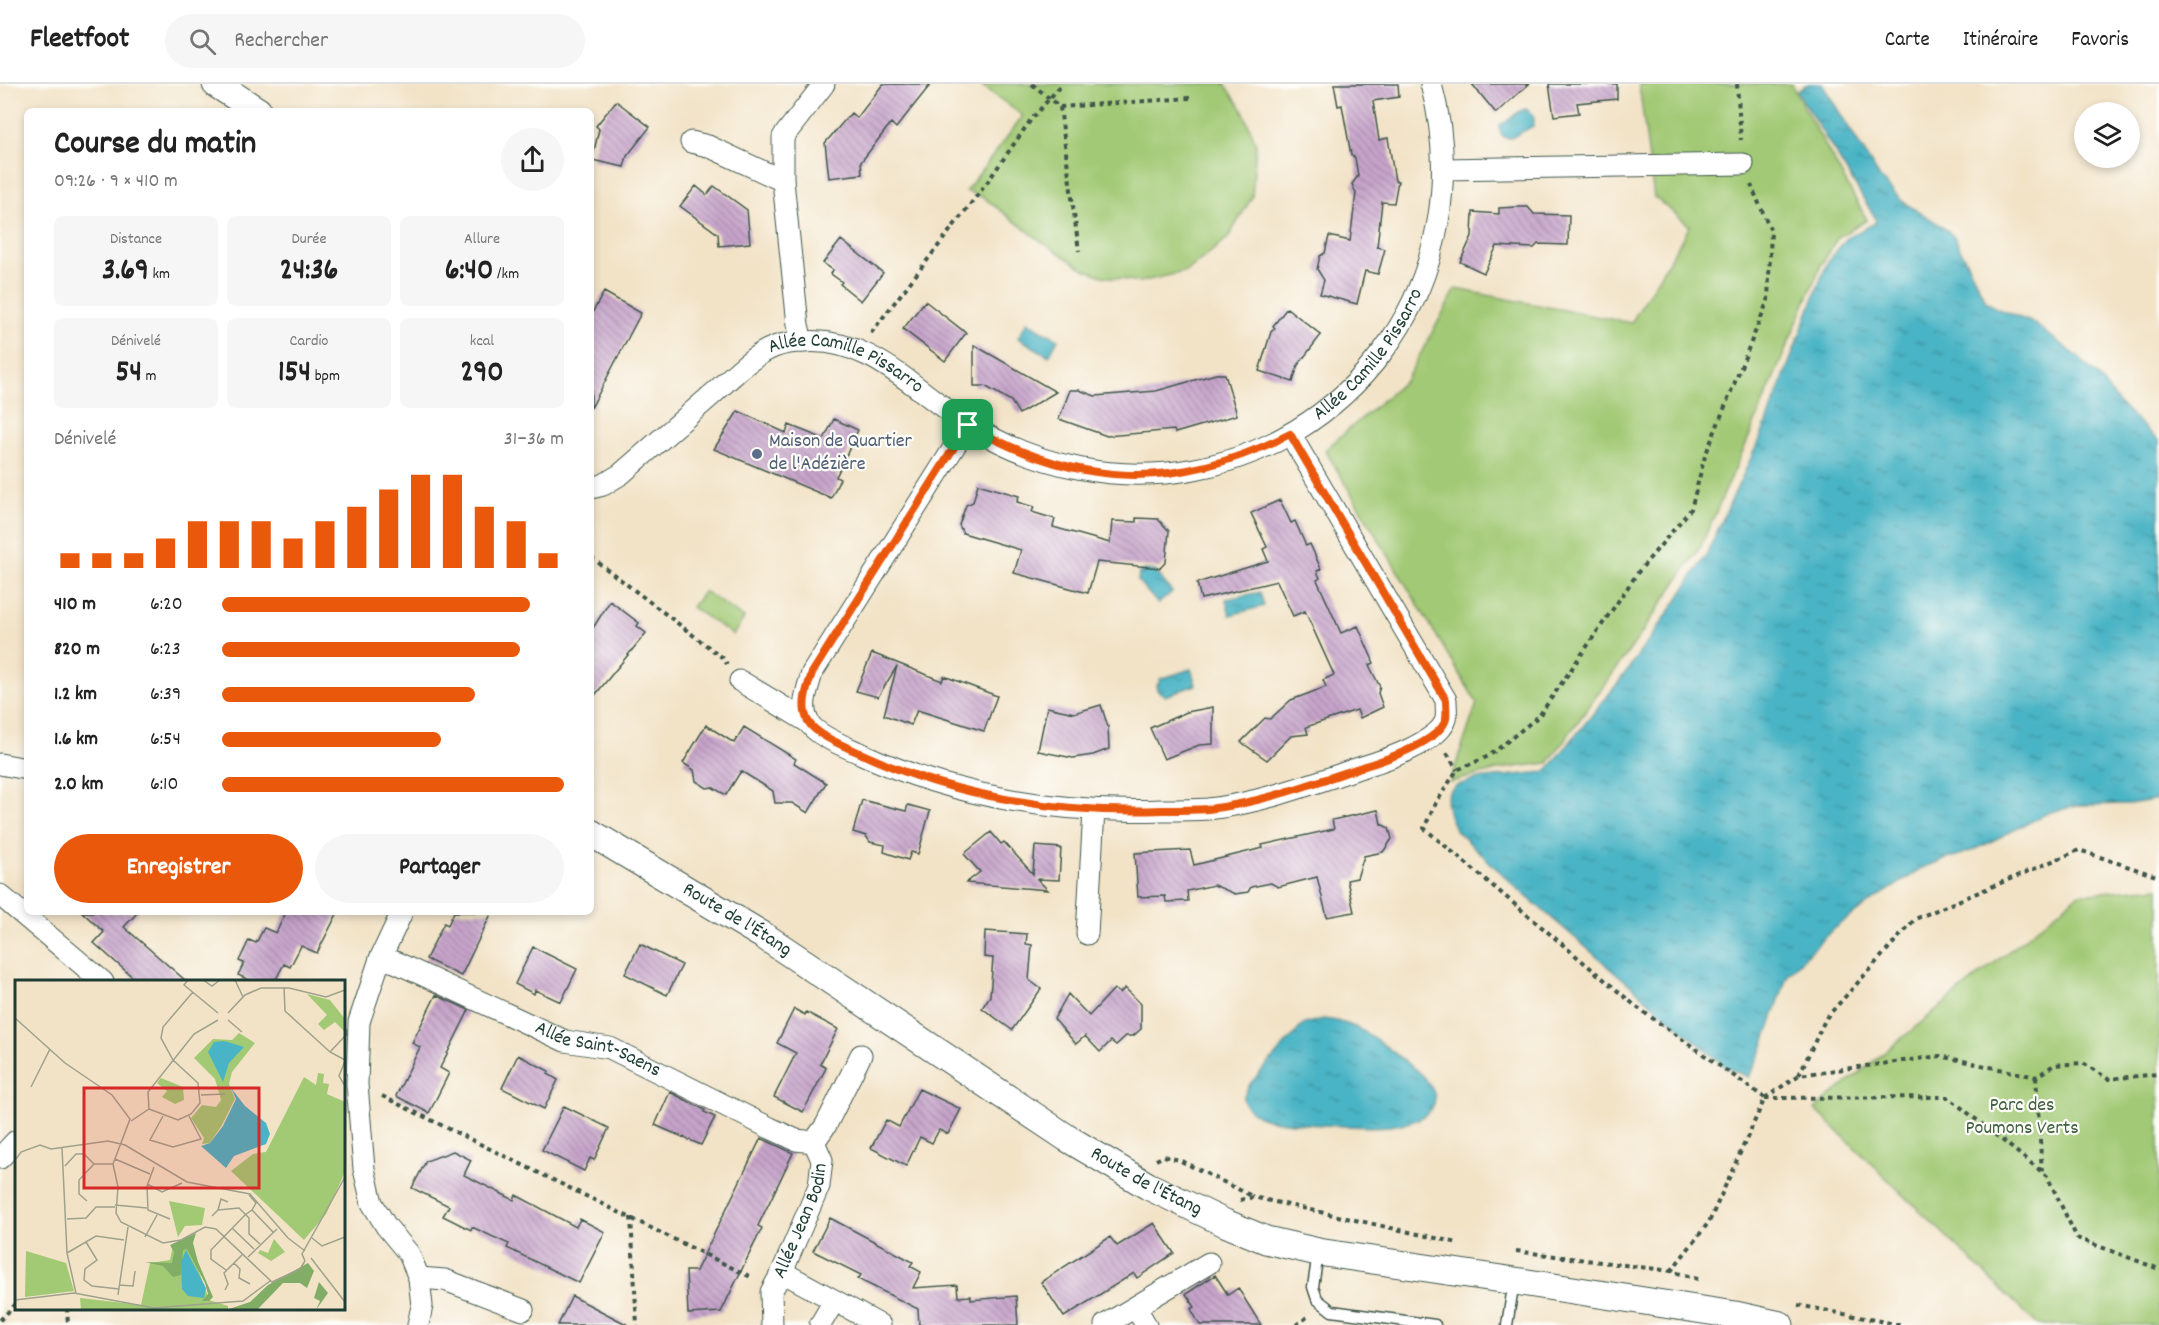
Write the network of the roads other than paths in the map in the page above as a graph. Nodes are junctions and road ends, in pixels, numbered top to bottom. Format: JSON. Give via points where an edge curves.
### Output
{"nodes":[{"id":1,"x":216,"y":84,"type":"edge"},
{"id":2,"x":824,"y":84,"type":"edge"},
{"id":3,"x":1431,"y":84,"type":"edge"},
{"id":4,"x":253,"y":108,"type":"edge"},
{"id":5,"x":691,"y":142,"type":"dead end"},
{"id":6,"x":1743,"y":164,"type":"road end"},
{"id":7,"x":1443,"y":169,"type":"junction"},
{"id":8,"x":783,"y":181,"type":"junction"},
{"id":9,"x":802,"y":342,"type":"junction"},
{"id":10,"x":968,"y":425,"type":"junction"},
{"id":11,"x":1290,"y":434,"type":"junction"},
{"id":12,"x":594,"y":487,"type":"edge"},
{"id":13,"x":740,"y":681,"type":"road end"},
{"id":14,"x":808,"y":722,"type":"junction"},
{"id":15,"x":0,"y":764,"type":"edge"},
{"id":16,"x":24,"y":768,"type":"edge"},
{"id":17,"x":1094,"y":810,"type":"junction"},
{"id":18,"x":594,"y":835,"type":"edge"},
{"id":19,"x":0,"y":895,"type":"edge"},
{"id":20,"x":401,"y":915,"type":"edge"},
{"id":21,"x":1087,"y":934,"type":"dead end"},
{"id":22,"x":380,"y":959,"type":"junction"},
{"id":23,"x":102,"y":980,"type":"edge"},
{"id":24,"x":351,"y":1022,"type":"edge"},
{"id":25,"x":861,"y":1055,"type":"dead end"},
{"id":26,"x":15,"y":1142,"type":"edge"},
{"id":27,"x":814,"y":1142,"type":"junction"},
{"id":28,"x":0,"y":1158,"type":"edge"},
{"id":29,"x":1318,"y":1252,"type":"junction"},
{"id":30,"x":1209,"y":1263,"type":"dead end"},
{"id":31,"x":419,"y":1278,"type":"junction"},
{"id":32,"x":777,"y":1280,"type":"junction"},
{"id":33,"x":1515,"y":1281,"type":"junction"},
{"id":34,"x":834,"y":1301,"type":"junction"},
{"id":35,"x":523,"y":1310,"type":"dead end"},
{"id":36,"x":1141,"y":1316,"type":"edge"},
{"id":37,"x":418,"y":1325,"type":"edge"},
{"id":38,"x":772,"y":1325,"type":"edge"},
{"id":39,"x":819,"y":1325,"type":"edge"},
{"id":40,"x":880,"y":1325,"type":"edge"},
{"id":41,"x":1106,"y":1325,"type":"edge"},
{"id":42,"x":1435,"y":1325,"type":"edge"},
{"id":43,"x":1507,"y":1325,"type":"edge"},
{"id":44,"x":1780,"y":1325,"type":"edge"}],
"edges":[{"from":1,"to":4,"type":"street"},
{"from":2,"to":8,"type":"street","via":[[783,137]]},
{"from":3,"to":7,"type":"street","name":"Allée Camille Pissarro","via":[[1441,133]]},
{"from":5,"to":8,"type":"street"},
{"from":6,"to":7,"type":"street"},
{"from":7,"to":11,"type":"street","name":"Allée Camille Pissarro","via":[[1438,225],[1428,265],[1399,328],[1355,384]]},
{"from":8,"to":9,"type":"street"},
{"from":9,"to":10,"type":"street","name":"Allée Camille Pissarro","via":[[833,342],[858,349],[884,363]]},
{"from":9,"to":12,"type":"street","name":"Allée Camille Pissarro","via":[[773,348],[745,366],[621,474]]},
{"from":10,"to":11,"type":"street","name":"Allée Camille Pissarro","via":[[1034,458],[1120,475],[1200,468],[1244,455]]},
{"from":10,"to":14,"type":"street","via":[[812,673],[804,700]]},
{"from":11,"to":17,"type":"street","via":[[1446,700],[1446,720],[1435,734],[1394,757],[1271,797],[1208,809]]},
{"from":13,"to":14,"type":"street"},
{"from":14,"to":17,"type":"street","via":[[824,736],[892,768],[953,787],[1030,803]]},
{"from":15,"to":16,"type":"street"},
{"from":17,"to":21,"type":"street"},
{"from":18,"to":29,"type":"street","name":"Route de l'Étang","via":[[764,936],[1067,1138],[1148,1186],[1266,1240]]},
{"from":19,"to":23,"type":"street"},
{"from":20,"to":22,"type":"street"},
{"from":22,"to":24,"type":"street"},
{"from":22,"to":27,"type":"street","name":"Allée Saint-Saens","via":[[395,962],[565,1041],[610,1048],[796,1140]]},
{"from":24,"to":31,"type":"street","via":[[364,1169],[372,1203],[409,1254]]},
{"from":25,"to":27,"type":"street","name":"Allée Jean Bodin"},
{"from":26,"to":28,"type":"street"},
{"from":27,"to":32,"type":"street","name":"Allée Jean Bodin","via":[[822,1160],[819,1186]]},
{"from":29,"to":33,"type":"street","name":"Route de l'Étang"},
{"from":29,"to":42,"type":"lane","via":[[1313,1287],[1317,1299],[1332,1311]]},
{"from":30,"to":36,"type":"street"},
{"from":31,"to":35,"type":"street","via":[[445,1280]]},
{"from":31,"to":37,"type":"street","via":[[422,1306]]},
{"from":32,"to":34,"type":"street"},
{"from":32,"to":38,"type":"street","name":"Allée Jean Bodin","via":[[771,1292]]},
{"from":33,"to":43,"type":"lane"},
{"from":33,"to":44,"type":"street","name":"Route de l'Étang"},
{"from":34,"to":39,"type":"street"},
{"from":34,"to":40,"type":"street"},
{"from":36,"to":41,"type":"street"}]}
